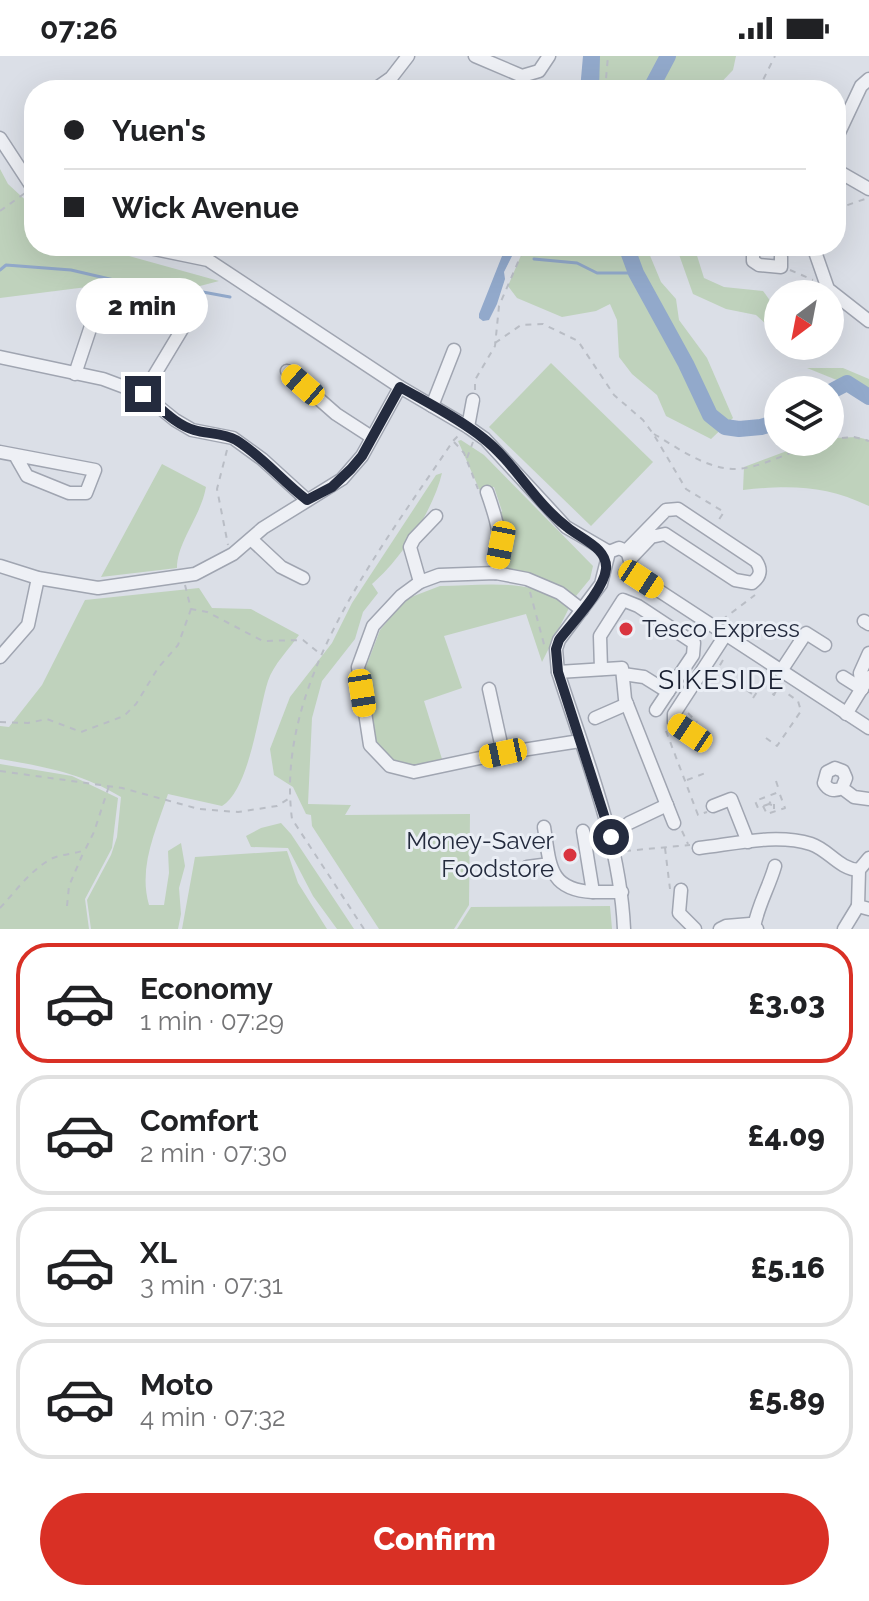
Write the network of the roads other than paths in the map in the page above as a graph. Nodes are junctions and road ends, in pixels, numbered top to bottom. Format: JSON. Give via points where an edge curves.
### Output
{"nodes":[{"id":1,"x":408,"y":56,"type":"edge"},
{"id":2,"x":475,"y":56,"type":"edge"},
{"id":3,"x":549,"y":56,"type":"edge"},
{"id":4,"x":869,"y":79,"type":"edge"},
{"id":5,"x":388,"y":80,"type":"edge"},
{"id":6,"x":846,"y":118,"type":"edge"},
{"id":7,"x":0,"y":138,"type":"edge"},
{"id":8,"x":24,"y":175,"type":"edge"},
{"id":9,"x":846,"y":176,"type":"edge"},
{"id":10,"x":869,"y":189,"type":"edge"},
{"id":11,"x":189,"y":256,"type":"edge"},
{"id":12,"x":209,"y":256,"type":"edge"},
{"id":13,"x":752,"y":256,"type":"edge"},
{"id":14,"x":816,"y":256,"type":"edge"},
{"id":15,"x":208,"y":260,"type":"junction"},
{"id":16,"x":781,"y":262,"type":"road end"},
{"id":17,"x":86,"y":300,"type":"dead end"},
{"id":18,"x":193,"y":311,"type":"dead end"},
{"id":19,"x":869,"y":321,"type":"edge"},
{"id":20,"x":454,"y":350,"type":"dead end"},
{"id":21,"x":0,"y":357,"type":"edge"},
{"id":22,"x":287,"y":371,"type":"dead end"},
{"id":23,"x":75,"y":374,"type":"junction"},
{"id":24,"x":400,"y":387,"type":"junction"},
{"id":25,"x":143,"y":394,"type":"junction"},
{"id":26,"x":473,"y":400,"type":"road end"},
{"id":27,"x":438,"y":409,"type":"junction"},
{"id":28,"x":467,"y":427,"type":"junction"},
{"id":29,"x":370,"y":436,"type":"junction"},
{"id":30,"x":0,"y":452,"type":"edge"},
{"id":31,"x":15,"y":455,"type":"junction"},
{"id":32,"x":487,"y":492,"type":"road end"},
{"id":33,"x":307,"y":500,"type":"junction"},
{"id":34,"x":436,"y":516,"type":"dead end"},
{"id":35,"x":654,"y":521,"type":"junction"},
{"id":36,"x":665,"y":534,"type":"junction"},
{"id":37,"x":251,"y":539,"type":"junction"},
{"id":38,"x":619,"y":562,"type":"junction"},
{"id":39,"x":0,"y":566,"type":"edge"},
{"id":40,"x":496,"y":573,"type":"junction"},
{"id":41,"x":38,"y":578,"type":"junction"},
{"id":42,"x":303,"y":578,"type":"dead end"},
{"id":43,"x":420,"y":582,"type":"junction"},
{"id":44,"x":582,"y":610,"type":"junction"},
{"id":45,"x":726,"y":634,"type":"junction"},
{"id":46,"x":825,"y":645,"type":"dead end"},
{"id":47,"x":869,"y":653,"type":"edge"},
{"id":48,"x":0,"y":657,"type":"edge"},
{"id":49,"x":601,"y":669,"type":"junction"},
{"id":50,"x":781,"y":671,"type":"junction"},
{"id":51,"x":558,"y":672,"type":"junction"},
{"id":52,"x":623,"y":674,"type":"junction"},
{"id":53,"x":843,"y":677,"type":"dead end"},
{"id":54,"x":869,"y":677,"type":"edge"},
{"id":55,"x":489,"y":689,"type":"dead end"},
{"id":56,"x":862,"y":689,"type":"junction"},
{"id":57,"x":668,"y":692,"type":"junction"},
{"id":58,"x":627,"y":704,"type":"junction"},
{"id":59,"x":656,"y":710,"type":"dead end"},
{"id":60,"x":846,"y":714,"type":"junction"},
{"id":61,"x":595,"y":718,"type":"dead end"},
{"id":62,"x":869,"y":728,"type":"edge"},
{"id":63,"x":695,"y":731,"type":"road end"},
{"id":64,"x":580,"y":741,"type":"junction"},
{"id":65,"x":503,"y":753,"type":"junction"},
{"id":66,"x":842,"y":788,"type":"dead end"},
{"id":67,"x":869,"y":799,"type":"edge"},
{"id":68,"x":667,"y":805,"type":"junction"},
{"id":69,"x":713,"y":806,"type":"road end"},
{"id":70,"x":629,"y":823,"type":"dead end"},
{"id":71,"x":674,"y":823,"type":"road end"},
{"id":72,"x":544,"y":827,"type":"dead end"},
{"id":73,"x":583,"y":831,"type":"dead end"},
{"id":74,"x":748,"y":842,"type":"junction"},
{"id":75,"x":715,"y":846,"type":"junction"},
{"id":76,"x":694,"y":847,"type":"road end"},
{"id":77,"x":869,"y":858,"type":"edge"},
{"id":78,"x":716,"y":862,"type":"dead end"},
{"id":79,"x":776,"y":863,"type":"dead end"},
{"id":80,"x":550,"y":864,"type":"junction"},
{"id":81,"x":527,"y":867,"type":"dead end"},
{"id":82,"x":859,"y":870,"type":"junction"},
{"id":83,"x":681,"y":890,"type":"road end"},
{"id":84,"x":593,"y":892,"type":"junction"},
{"id":85,"x":622,"y":892,"type":"junction"},
{"id":86,"x":863,"y":908,"type":"edge"},
{"id":87,"x":679,"y":913,"type":"junction"},
{"id":88,"x":663,"y":915,"type":"dead end"},
{"id":89,"x":755,"y":928,"type":"edge"},
{"id":90,"x":624,"y":929,"type":"edge"},
{"id":91,"x":695,"y":929,"type":"edge"},
{"id":92,"x":720,"y":929,"type":"edge"},
{"id":93,"x":844,"y":929,"type":"edge"}],
"edges":[{"from":1,"to":5,"type":"street"},
{"from":2,"to":3,"type":"street","via":[[522,76],[539,71]]},
{"from":4,"to":6,"type":"street"},
{"from":7,"to":8,"type":"street"},
{"from":9,"to":10,"type":"street"},
{"from":11,"to":15,"type":"street"},
{"from":12,"to":15,"type":"street"},
{"from":13,"to":16,"type":"street","via":[[755,264]]},
{"from":14,"to":19,"type":"street","via":[[828,289]]},
{"from":15,"to":24,"type":"street"},
{"from":17,"to":23,"type":"street","via":[[96,311]]},
{"from":18,"to":25,"type":"street"},
{"from":20,"to":27,"type":"street"},
{"from":21,"to":23,"type":"street"},
{"from":22,"to":29,"type":"street"},
{"from":23,"to":25,"type":"street"},
{"from":24,"to":27,"type":"street"},
{"from":24,"to":29,"type":"street"},
{"from":25,"to":33,"type":"street","via":[[192,430],[233,438]]},
{"from":26,"to":28,"type":"street"},
{"from":27,"to":28,"type":"street"},
{"from":28,"to":38,"type":"street","via":[[485,439],[566,527]]},
{"from":29,"to":33,"type":"street","via":[[362,456],[342,479]]},
{"from":30,"to":31,"type":"street"},
{"from":31,"to":31,"type":"street","via":[[27,476],[69,493],[86,493],[95,470]]},
{"from":32,"to":40,"type":"street","via":[[499,525]]},
{"from":33,"to":37,"type":"street"},
{"from":34,"to":43,"type":"street","via":[[410,547]]},
{"from":35,"to":36,"type":"street"},
{"from":35,"to":36,"type":"street","via":[[666,510],[678,509],[756,561],[760,574],[752,583],[735,580]]},
{"from":35,"to":38,"type":"street"},
{"from":36,"to":38,"type":"street","via":[[651,537]]},
{"from":37,"to":41,"type":"street","via":[[195,574],[98,588]]},
{"from":37,"to":42,"type":"street","via":[[281,567]]},
{"from":38,"to":44,"type":"street"},
{"from":38,"to":45,"type":"street"},
{"from":39,"to":41,"type":"street"},
{"from":40,"to":43,"type":"street","via":[[439,575]]},
{"from":40,"to":44,"type":"street","via":[[560,593]]},
{"from":41,"to":48,"type":"street","via":[[28,625]]},
{"from":43,"to":65,"type":"street","via":[[373,626],[358,667],[370,745],[390,766],[414,772]]},
{"from":44,"to":51,"type":"street","via":[[559,640]]},
{"from":45,"to":50,"type":"street"},
{"from":45,"to":63,"type":"street","via":[[674,714],[674,722]]},
{"from":46,"to":50,"type":"street","via":[[806,633]]},
{"from":47,"to":56,"type":"street","via":[[860,673]]},
{"from":49,"to":51,"type":"street"},
{"from":49,"to":52,"type":"street","via":[[622,668]]},
{"from":49,"to":57,"type":"street","via":[[600,636],[623,600],[694,643],[693,655]]},
{"from":50,"to":60,"type":"street"},
{"from":51,"to":64,"type":"street"},
{"from":52,"to":57,"type":"street","via":[[644,677]]},
{"from":52,"to":58,"type":"street"},
{"from":53,"to":56,"type":"street"},
{"from":54,"to":56,"type":"street"},
{"from":55,"to":65,"type":"street"},
{"from":56,"to":60,"type":"street"},
{"from":57,"to":59,"type":"street"},
{"from":58,"to":61,"type":"street"},
{"from":58,"to":68,"type":"street"},
{"from":60,"to":62,"type":"street"},
{"from":64,"to":65,"type":"street"},
{"from":64,"to":85,"type":"street"},
{"from":66,"to":67,"type":"street"},
{"from":68,"to":70,"type":"street"},
{"from":68,"to":71,"type":"street"},
{"from":69,"to":74,"type":"street","via":[[731,799]]},
{"from":72,"to":80,"type":"street"},
{"from":73,"to":84,"type":"street"},
{"from":74,"to":75,"type":"street"},
{"from":74,"to":82,"type":"street","via":[[809,843],[849,870]]},
{"from":75,"to":76,"type":"street"},
{"from":75,"to":78,"type":"street"},
{"from":77,"to":82,"type":"street"},
{"from":79,"to":89,"type":"street","via":[[769,889],[758,904]]},
{"from":80,"to":81,"type":"street"},
{"from":80,"to":84,"type":"street","via":[[567,888]]},
{"from":82,"to":86,"type":"street"},
{"from":83,"to":87,"type":"street"},
{"from":84,"to":85,"type":"street"},
{"from":85,"to":90,"type":"street"},
{"from":86,"to":93,"type":"street"},
{"from":87,"to":88,"type":"street"},
{"from":87,"to":91,"type":"street"},
{"from":89,"to":92,"type":"street","via":[[750,924]]}]}
